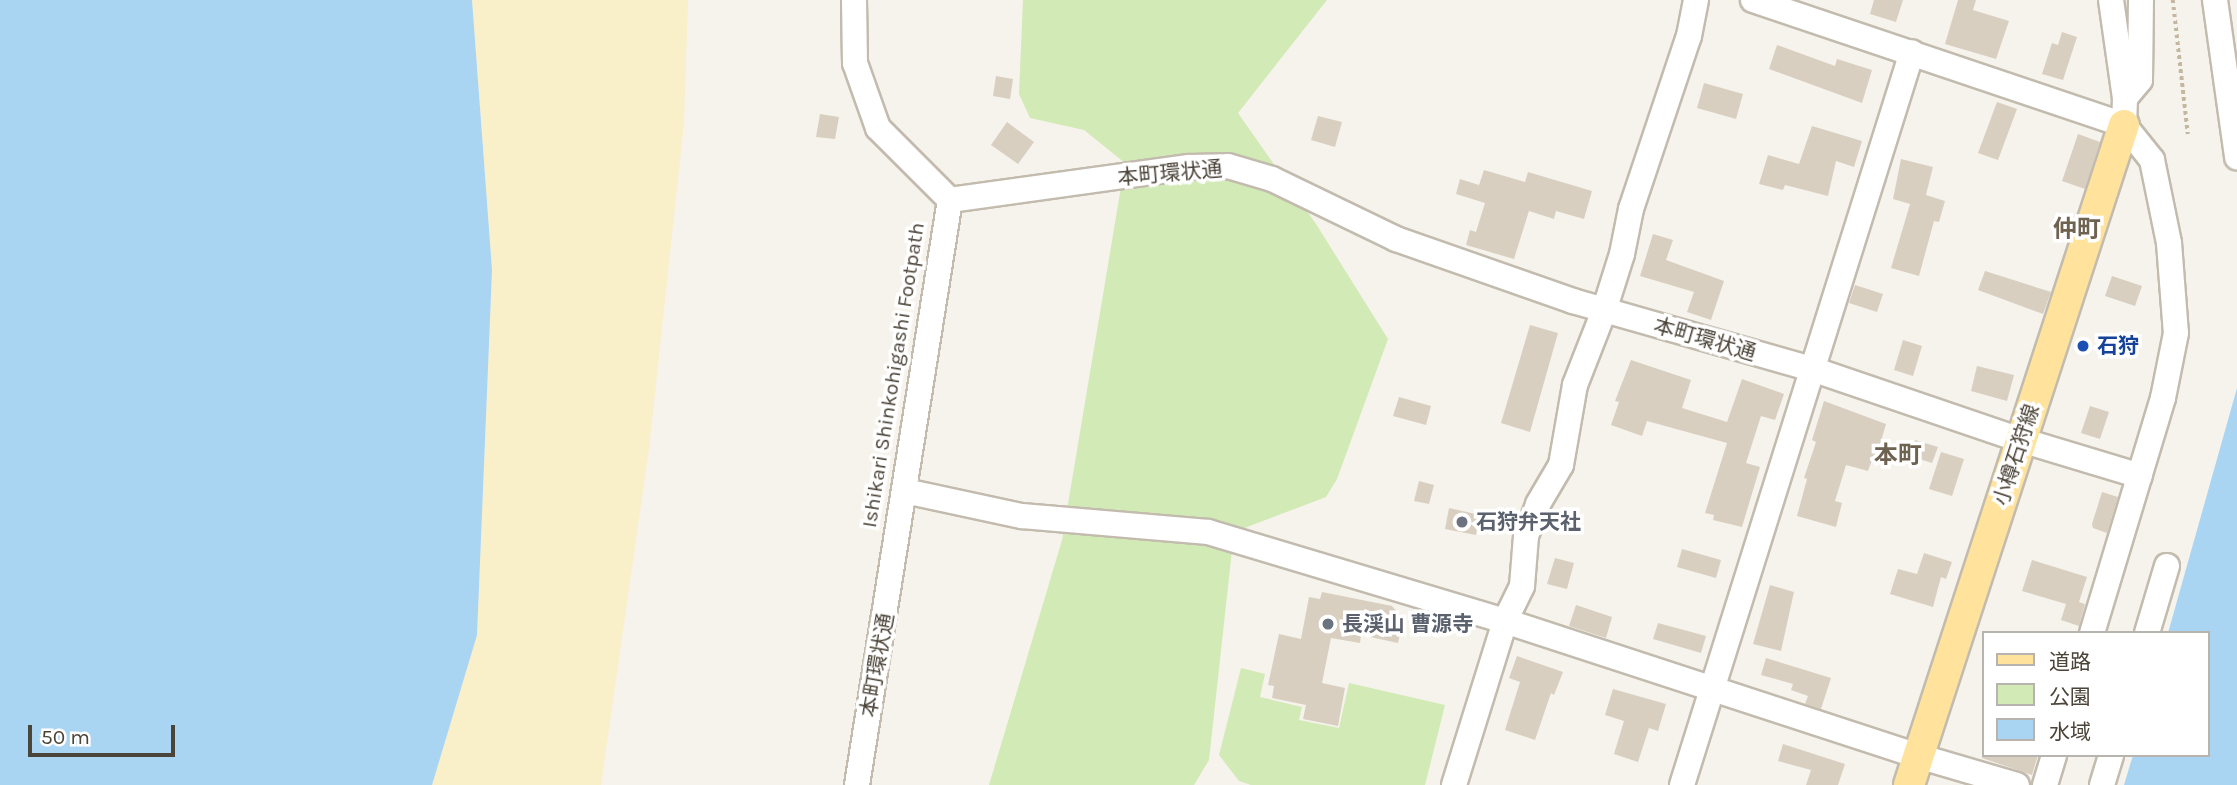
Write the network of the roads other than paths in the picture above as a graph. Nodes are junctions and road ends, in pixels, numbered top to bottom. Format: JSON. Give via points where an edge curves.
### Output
{"nodes":[{"id":1,"x":854,"y":0,"type":"edge"},
{"id":2,"x":1696,"y":0,"type":"edge"},
{"id":3,"x":1753,"y":0,"type":"edge"},
{"id":4,"x":2111,"y":0,"type":"edge"},
{"id":5,"x":2141,"y":0,"type":"edge"},
{"id":6,"x":2215,"y":0,"type":"edge"},
{"id":7,"x":1912,"y":52,"type":"junction"},
{"id":8,"x":2124,"y":111,"type":"junction"},
{"id":9,"x":2237,"y":158,"type":"edge"},
{"id":10,"x":950,"y":200,"type":"junction"},
{"id":11,"x":1604,"y":311,"type":"junction"},
{"id":12,"x":1812,"y":369,"type":"junction"},
{"id":13,"x":2021,"y":440,"type":"junction"},
{"id":14,"x":2140,"y":477,"type":"junction"},
{"id":15,"x":905,"y":491,"type":"junction"},
{"id":16,"x":2167,"y":566,"type":"dead end"},
{"id":17,"x":1505,"y":621,"type":"junction"},
{"id":18,"x":2093,"y":631,"type":"edge"},
{"id":19,"x":2148,"y":631,"type":"edge"},
{"id":20,"x":1712,"y":687,"type":"junction"},
{"id":21,"x":1918,"y":756,"type":"junction"},
{"id":22,"x":2053,"y":757,"type":"edge"},
{"id":23,"x":2110,"y":757,"type":"edge"},
{"id":24,"x":857,"y":785,"type":"edge"},
{"id":25,"x":1454,"y":785,"type":"edge"},
{"id":26,"x":1682,"y":785,"type":"edge"},
{"id":27,"x":1909,"y":785,"type":"edge"},
{"id":28,"x":2017,"y":785,"type":"edge"},
{"id":29,"x":2045,"y":785,"type":"edge"},
{"id":30,"x":2102,"y":785,"type":"edge"}],
"edges":[{"from":1,"to":10,"type":"street","via":[[855,63],[878,128]]},
{"from":2,"to":11,"type":"street"},
{"from":3,"to":7,"type":"street"},
{"from":4,"to":8,"type":"street"},
{"from":5,"to":8,"type":"street","via":[[2140,80]]},
{"from":6,"to":9,"type":"street"},
{"from":7,"to":8,"type":"street"},
{"from":7,"to":12,"type":"street"},
{"from":8,"to":13,"type":"main road","name":"小樽石狩線"},
{"from":8,"to":14,"type":"street","via":[[2152,160],[2169,243],[2176,333]]},
{"from":10,"to":11,"type":"street","name":"本町環状通","via":[[1189,167],[1228,166],[1272,179],[1396,239]]},
{"from":10,"to":15,"type":"street","name":"本町環状通"},
{"from":11,"to":12,"type":"street","name":"本町環状通"},
{"from":11,"to":17,"type":"street","via":[[1575,385],[1561,465],[1526,536],[1522,586]]},
{"from":12,"to":13,"type":"street","name":"本町環状通"},
{"from":12,"to":20,"type":"street"},
{"from":13,"to":14,"type":"street","name":"本町環状通"},
{"from":13,"to":21,"type":"main road","name":"小樽石狩線"},
{"from":14,"to":18,"type":"street"},
{"from":15,"to":17,"type":"street","via":[[1022,516],[1208,532]]},
{"from":15,"to":24,"type":"street","name":"本町環状通"},
{"from":16,"to":19,"type":"street"},
{"from":17,"to":20,"type":"street"},
{"from":17,"to":25,"type":"street"},
{"from":20,"to":21,"type":"street"},
{"from":20,"to":26,"type":"street"},
{"from":21,"to":27,"type":"main road","name":"小樽石狩線"},
{"from":21,"to":28,"type":"street"},
{"from":22,"to":29,"type":"street"},
{"from":23,"to":30,"type":"street"}]}
